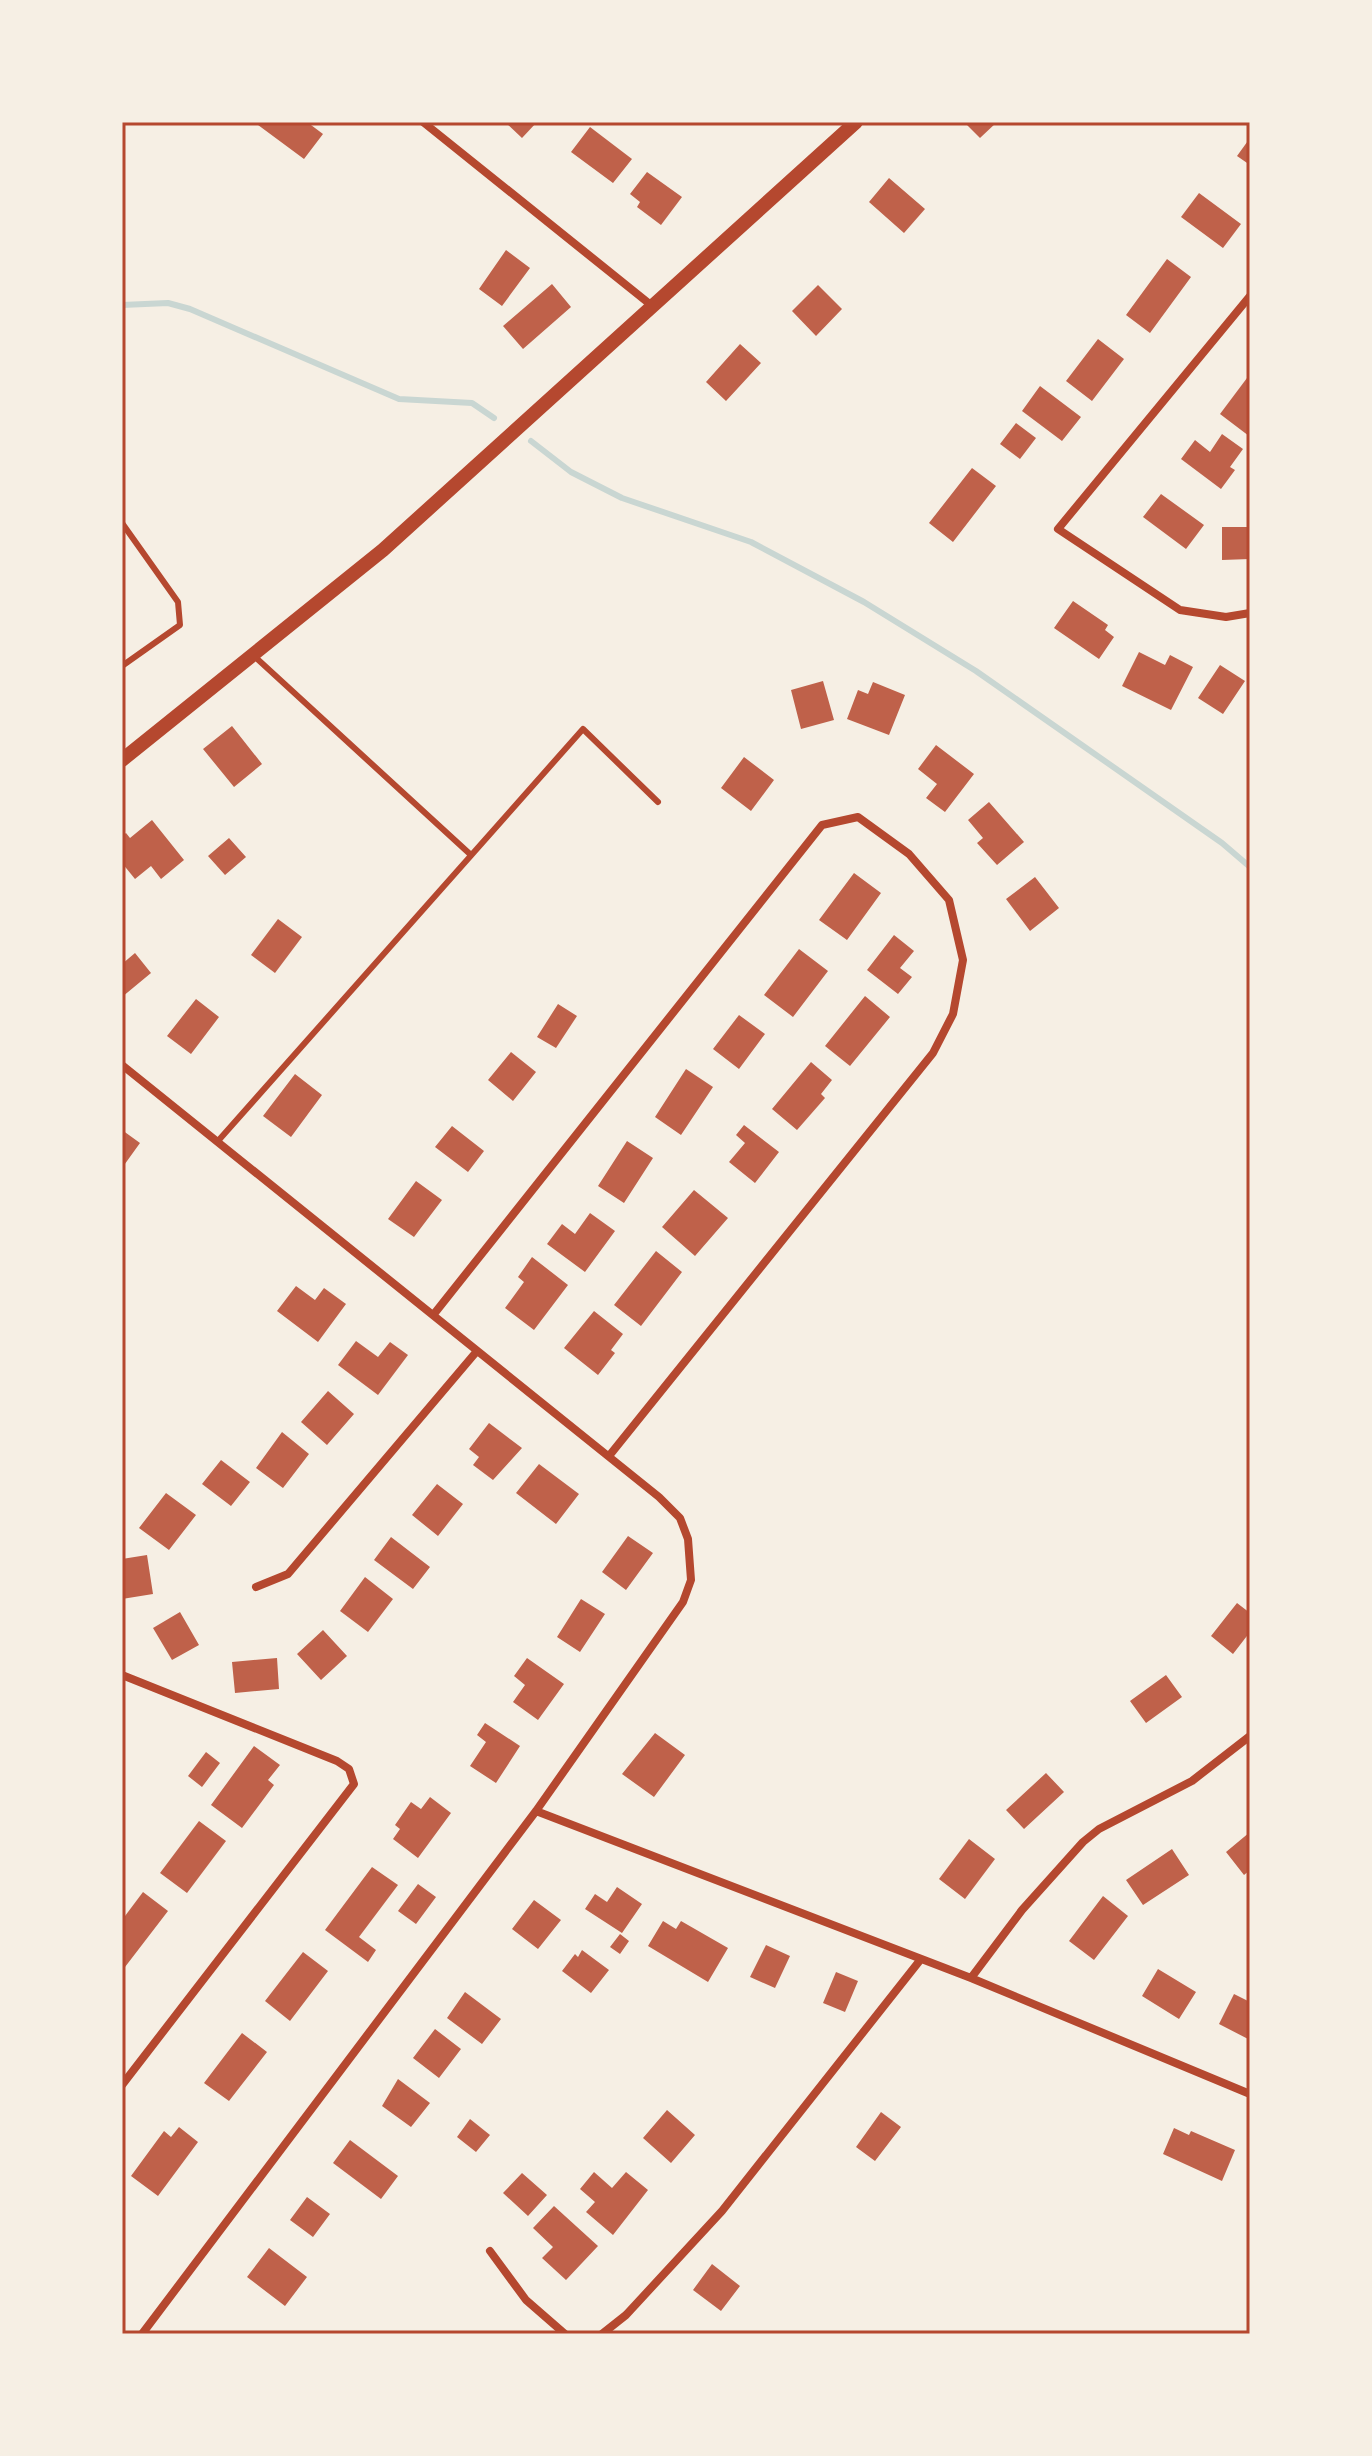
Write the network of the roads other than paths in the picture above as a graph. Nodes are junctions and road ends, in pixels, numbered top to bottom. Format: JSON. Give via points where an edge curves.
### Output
{"nodes":[{"id":1,"x":423,"y":122,"type":"edge"},
{"id":2,"x":856,"y":122,"type":"edge"},
{"id":3,"x":1250,"y":296,"type":"edge"},
{"id":4,"x":651,"y":305,"type":"junction"},
{"id":5,"x":122,"y":523,"type":"edge"},
{"id":6,"x":1250,"y":613,"type":"edge"},
{"id":7,"x":254,"y":656,"type":"junction"},
{"id":8,"x":122,"y":666,"type":"edge"},
{"id":9,"x":122,"y":760,"type":"edge"},
{"id":10,"x":658,"y":802,"type":"dead end"},
{"id":11,"x":471,"y":855,"type":"junction"},
{"id":12,"x":122,"y":1065,"type":"edge"},
{"id":13,"x":218,"y":1141,"type":"junction"},
{"id":14,"x":434,"y":1314,"type":"junction"},
{"id":15,"x":477,"y":1351,"type":"junction"},
{"id":16,"x":609,"y":1456,"type":"junction"},
{"id":17,"x":256,"y":1587,"type":"dead end"},
{"id":18,"x":122,"y":1675,"type":"edge"},
{"id":19,"x":1250,"y":1736,"type":"edge"},
{"id":20,"x":536,"y":1811,"type":"junction"},
{"id":21,"x":921,"y":1959,"type":"junction"},
{"id":22,"x":971,"y":1978,"type":"junction"},
{"id":23,"x":122,"y":2085,"type":"edge"},
{"id":24,"x":1250,"y":2094,"type":"edge"},
{"id":25,"x":490,"y":2251,"type":"dead end"},
{"id":26,"x":142,"y":2334,"type":"edge"},
{"id":27,"x":565,"y":2334,"type":"edge"},
{"id":28,"x":602,"y":2334,"type":"edge"}],
"edges":[{"from":1,"to":4,"type":"street"},
{"from":2,"to":4,"type":"street"},
{"from":3,"to":6,"type":"street","via":[[1058,529],[1180,610],[1226,617]]},
{"from":4,"to":7,"type":"street","via":[[383,550]]},
{"from":5,"to":8,"type":"lane","via":[[178,602],[180,625]]},
{"from":7,"to":9,"type":"street"},
{"from":7,"to":11,"type":"lane"},
{"from":10,"to":11,"type":"lane","via":[[583,729]]},
{"from":11,"to":13,"type":"lane"},
{"from":12,"to":13,"type":"street"},
{"from":13,"to":14,"type":"street"},
{"from":14,"to":15,"type":"street"},
{"from":14,"to":16,"type":"street","via":[[822,825],[858,817],[909,854],[949,900],[963,960],[953,1014],[933,1053]]},
{"from":15,"to":16,"type":"street"},
{"from":15,"to":17,"type":"street","via":[[288,1574]]},
{"from":16,"to":20,"type":"street","via":[[680,1518],[692,1561],[691,1580],[683,1602],[645,1660]]},
{"from":18,"to":23,"type":"street","via":[[337,1761],[349,1769],[354,1784]]},
{"from":19,"to":22,"type":"street","via":[[1192,1781],[1083,1842]]},
{"from":20,"to":21,"type":"street"},
{"from":20,"to":26,"type":"street"},
{"from":21,"to":22,"type":"street"},
{"from":21,"to":28,"type":"street","via":[[722,2211]]},
{"from":22,"to":24,"type":"street"},
{"from":25,"to":27,"type":"street","via":[[526,2300]]}]}
